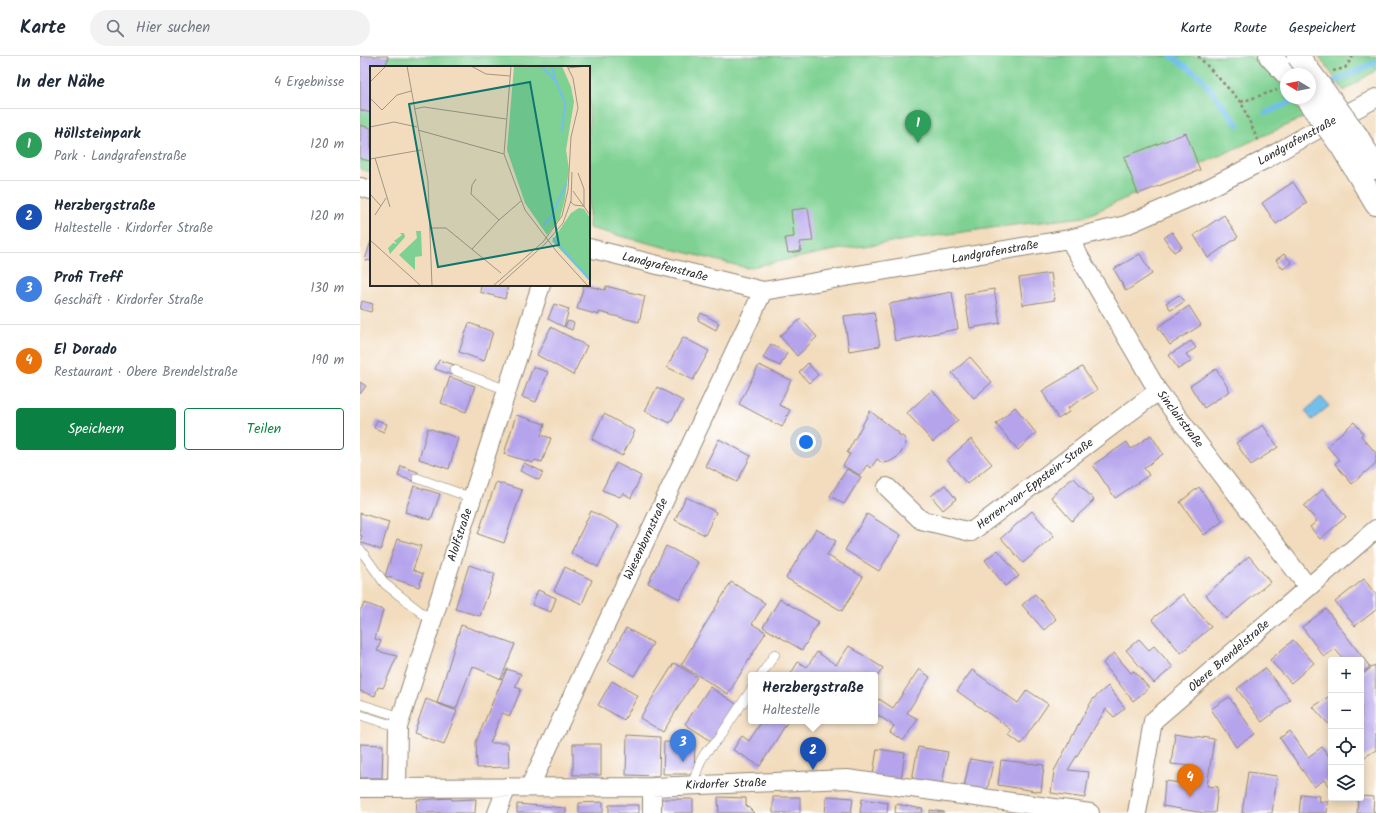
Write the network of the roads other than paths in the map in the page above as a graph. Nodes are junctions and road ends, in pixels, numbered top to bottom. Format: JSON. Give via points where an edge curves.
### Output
{"nodes":[{"id":1,"x":1270,"y":56,"type":"edge"},
{"id":2,"x":1298,"y":56,"type":"edge"},
{"id":3,"x":1280,"y":76,"type":"edge"},
{"id":4,"x":1376,"y":98,"type":"edge"},
{"id":5,"x":1312,"y":104,"type":"edge"},
{"id":6,"x":1349,"y":142,"type":"junction"},
{"id":7,"x":1376,"y":168,"type":"edge"},
{"id":8,"x":360,"y":188,"type":"edge"},
{"id":9,"x":370,"y":190,"type":"edge"},
{"id":10,"x":1376,"y":204,"type":"edge"},
{"id":11,"x":1070,"y":239,"type":"junction"},
{"id":12,"x":590,"y":248,"type":"edge"},
{"id":13,"x":541,"y":286,"type":"edge"},
{"id":14,"x":763,"y":291,"type":"junction"},
{"id":15,"x":454,"y":370,"type":"dead end"},
{"id":16,"x":507,"y":390,"type":"junction"},
{"id":17,"x":1158,"y":391,"type":"junction"},
{"id":18,"x":416,"y":478,"type":"dead end"},
{"id":19,"x":887,"y":487,"type":"dead end"},
{"id":20,"x":472,"y":498,"type":"junction"},
{"id":21,"x":1376,"y":529,"type":"edge"},
{"id":22,"x":360,"y":549,"type":"edge"},
{"id":23,"x":1308,"y":587,"type":"junction"},
{"id":24,"x":432,"y":621,"type":"junction"},
{"id":25,"x":775,"y":654,"type":"dead end"},
{"id":26,"x":763,"y":672,"type":"edge"},
{"id":27,"x":748,"y":694,"type":"edge"},
{"id":28,"x":360,"y":704,"type":"edge"},
{"id":29,"x":360,"y":715,"type":"edge"},
{"id":30,"x":399,"y":722,"type":"junction"},
{"id":31,"x":692,"y":785,"type":"junction"},
{"id":32,"x":507,"y":786,"type":"junction"},
{"id":33,"x":530,"y":786,"type":"junction"},
{"id":34,"x":652,"y":787,"type":"junction"},
{"id":35,"x":360,"y":788,"type":"edge"},
{"id":36,"x":397,"y":788,"type":"junction"},
{"id":37,"x":497,"y":813,"type":"edge"},
{"id":38,"x":652,"y":813,"type":"edge"},
{"id":39,"x":1090,"y":813,"type":"edge"},
{"id":40,"x":1137,"y":813,"type":"edge"}],
"edges":[{"from":1,"to":3,"type":"street"},
{"from":2,"to":6,"type":"street","bridge":true},
{"from":4,"to":11,"type":"street","name":"Landgrafenstraße","via":[[1193,196],[1126,224]]},
{"from":5,"to":6,"type":"street","bridge":true},
{"from":6,"to":7,"type":"street"},
{"from":6,"to":10,"type":"street"},
{"from":8,"to":9,"type":"street"},
{"from":11,"to":14,"type":"street","name":"Landgrafenstraße"},
{"from":11,"to":17,"type":"street","name":"Sinclairstraße"},
{"from":12,"to":14,"type":"street","name":"Landgrafenstraße"},
{"from":13,"to":16,"type":"street","name":"Alolfstraße"},
{"from":14,"to":33,"type":"street","name":"Wiesenbornstraße"},
{"from":15,"to":16,"type":"lane"},
{"from":16,"to":20,"type":"street","name":"Alolfstraße"},
{"from":17,"to":19,"type":"street","name":"Herren-von-Eppstein-Straße","via":[[971,532],[921,520]]},
{"from":17,"to":23,"type":"street","name":"Sinclairstraße"},
{"from":18,"to":20,"type":"lane"},
{"from":20,"to":24,"type":"street","name":"Alolfstraße"},
{"from":21,"to":23,"type":"street","name":"Obere Brendelstraße"},
{"from":22,"to":24,"type":"lane","via":[[385,584]]},
{"from":23,"to":40,"type":"street","name":"Obere Brendelstraße","via":[[1153,721]]},
{"from":24,"to":30,"type":"street","name":"Alolfstraße"},
{"from":25,"to":26,"type":"lane"},
{"from":27,"to":31,"type":"lane","via":[[719,738],[703,756]]},
{"from":28,"to":30,"type":"lane"},
{"from":29,"to":30,"type":"lane"},
{"from":30,"to":36,"type":"street","name":"Alolfstraße"},
{"from":31,"to":34,"type":"street","name":"Kirdorfer Straße"},
{"from":31,"to":39,"type":"street","name":"Kirdorfer Straße","via":[[847,779]]},
{"from":32,"to":33,"type":"street","name":"Kirdorfer Straße"},
{"from":32,"to":36,"type":"street","name":"Kirdorfer Straße"},
{"from":32,"to":37,"type":"street"},
{"from":33,"to":34,"type":"street","name":"Kirdorfer Straße"},
{"from":34,"to":38,"type":"street"},
{"from":35,"to":36,"type":"street","name":"Kirdorfer Straße"}]}
